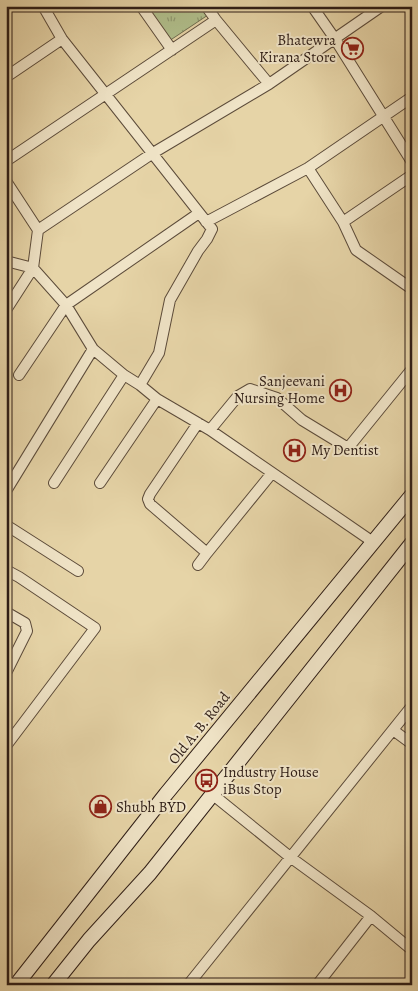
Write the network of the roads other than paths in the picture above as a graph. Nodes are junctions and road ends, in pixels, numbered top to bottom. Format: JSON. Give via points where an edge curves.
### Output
{"nodes":[{"id":1,"x":43,"y":6,"type":"edge"},
{"id":2,"x":141,"y":6,"type":"edge"},
{"id":3,"x":206,"y":6,"type":"edge"},
{"id":4,"x":312,"y":6,"type":"edge"},
{"id":5,"x":382,"y":6,"type":"edge"},
{"id":6,"x":216,"y":20,"type":"junction"},
{"id":7,"x":62,"y":38,"type":"junction"},
{"id":8,"x":335,"y":39,"type":"junction"},
{"id":9,"x":172,"y":50,"type":"junction"},
{"id":10,"x":6,"y":77,"type":"edge"},
{"id":11,"x":268,"y":84,"type":"junction"},
{"id":12,"x":106,"y":95,"type":"junction"},
{"id":13,"x":412,"y":97,"type":"edge"},
{"id":14,"x":384,"y":116,"type":"junction"},
{"id":15,"x":153,"y":153,"type":"junction"},
{"id":16,"x":6,"y":162,"type":"edge"},
{"id":17,"x":412,"y":162,"type":"edge"},
{"id":18,"x":308,"y":168,"type":"junction"},
{"id":19,"x":412,"y":175,"type":"edge"},
{"id":20,"x":6,"y":181,"type":"edge"},
{"id":21,"x":202,"y":218,"type":"junction"},
{"id":22,"x":343,"y":222,"type":"junction"},
{"id":23,"x":38,"y":230,"type":"junction"},
{"id":24,"x":6,"y":261,"type":"edge"},
{"id":25,"x":33,"y":268,"type":"junction"},
{"id":26,"x":412,"y":289,"type":"edge"},
{"id":27,"x":66,"y":305,"type":"junction"},
{"id":28,"x":6,"y":310,"type":"edge"},
{"id":29,"x":93,"y":349,"type":"junction"},
{"id":30,"x":412,"y":368,"type":"edge"},
{"id":31,"x":19,"y":375,"type":"dead end"},
{"id":32,"x":124,"y":375,"type":"junction"},
{"id":33,"x":140,"y":385,"type":"junction"},
{"id":34,"x":157,"y":398,"type":"junction"},
{"id":35,"x":198,"y":423,"type":"junction"},
{"id":36,"x":210,"y":430,"type":"junction"},
{"id":37,"x":272,"y":473,"type":"junction"},
{"id":38,"x":100,"y":482,"type":"dead end"},
{"id":39,"x":54,"y":483,"type":"dead end"},
{"id":40,"x":6,"y":490,"type":"edge"},
{"id":41,"x":412,"y":494,"type":"edge"},
{"id":42,"x":6,"y":525,"type":"edge"},
{"id":43,"x":373,"y":542,"type":"junction"},
{"id":44,"x":409,"y":551,"type":"edge"},
{"id":45,"x":207,"y":553,"type":"junction"},
{"id":46,"x":198,"y":565,"type":"dead end"},
{"id":47,"x":6,"y":570,"type":"edge"},
{"id":48,"x":78,"y":571,"type":"dead end"},
{"id":49,"x":6,"y":612,"type":"edge"},
{"id":50,"x":6,"y":673,"type":"edge"},
{"id":51,"x":412,"y":706,"type":"edge"},
{"id":52,"x":393,"y":730,"type":"junction"},
{"id":53,"x":412,"y":744,"type":"edge"},
{"id":54,"x":6,"y":746,"type":"edge"},
{"id":55,"x":212,"y":794,"type":"junction"},
{"id":56,"x":290,"y":857,"type":"junction"},
{"id":57,"x":371,"y":916,"type":"junction"},
{"id":58,"x":89,"y":940,"type":"junction"},
{"id":59,"x":411,"y":947,"type":"edge"},
{"id":60,"x":38,"y":957,"type":"junction"},
{"id":61,"x":6,"y":979,"type":"edge"},
{"id":62,"x":16,"y":985,"type":"edge"},
{"id":63,"x":53,"y":985,"type":"edge"},
{"id":64,"x":63,"y":985,"type":"edge"},
{"id":65,"x":188,"y":985,"type":"edge"},
{"id":66,"x":317,"y":985,"type":"edge"}],
"edges":[{"from":1,"to":7,"type":"street"},
{"from":2,"to":9,"type":"street"},
{"from":3,"to":6,"type":"street"},
{"from":4,"to":8,"type":"street"},
{"from":5,"to":8,"type":"street"},
{"from":6,"to":9,"type":"street"},
{"from":6,"to":11,"type":"street"},
{"from":7,"to":10,"type":"street"},
{"from":7,"to":12,"type":"street"},
{"from":8,"to":11,"type":"street"},
{"from":8,"to":14,"type":"street"},
{"from":9,"to":12,"type":"street"},
{"from":11,"to":15,"type":"street"},
{"from":12,"to":15,"type":"street"},
{"from":12,"to":16,"type":"street"},
{"from":13,"to":14,"type":"street"},
{"from":14,"to":17,"type":"street"},
{"from":14,"to":18,"type":"street"},
{"from":15,"to":21,"type":"street"},
{"from":15,"to":23,"type":"street"},
{"from":18,"to":21,"type":"street"},
{"from":18,"to":22,"type":"street"},
{"from":19,"to":22,"type":"street"},
{"from":20,"to":23,"type":"street"},
{"from":21,"to":27,"type":"street"},
{"from":21,"to":33,"type":"street","via":[[212,228],[170,300],[159,353]]},
{"from":22,"to":26,"type":"street","via":[[356,250]]},
{"from":23,"to":25,"type":"street"},
{"from":24,"to":25,"type":"street"},
{"from":25,"to":27,"type":"street"},
{"from":25,"to":28,"type":"street"},
{"from":27,"to":29,"type":"street"},
{"from":27,"to":31,"type":"street"},
{"from":29,"to":32,"type":"street"},
{"from":29,"to":40,"type":"street"},
{"from":30,"to":36,"type":"street","via":[[348,448],[302,420],[277,398],[250,389],[238,396]]},
{"from":32,"to":33,"type":"street"},
{"from":32,"to":39,"type":"street"},
{"from":33,"to":34,"type":"street"},
{"from":34,"to":35,"type":"street"},
{"from":34,"to":38,"type":"street"},
{"from":35,"to":36,"type":"street"},
{"from":35,"to":45,"type":"street","via":[[148,499]]},
{"from":36,"to":37,"type":"street"},
{"from":37,"to":43,"type":"street"},
{"from":37,"to":45,"type":"street"},
{"from":41,"to":43,"type":"main road","name":"Old A. B. Road"},
{"from":42,"to":48,"type":"street"},
{"from":43,"to":60,"type":"main road","name":"Old A. B. Road","via":[[166,794]]},
{"from":44,"to":55,"type":"main road"},
{"from":45,"to":46,"type":"street"},
{"from":47,"to":54,"type":"street","via":[[95,628]]},
{"from":49,"to":50,"type":"street","via":[[24,623],[27,632]]},
{"from":51,"to":52,"type":"street"},
{"from":52,"to":53,"type":"street"},
{"from":52,"to":56,"type":"street"},
{"from":55,"to":56,"type":"street"},
{"from":55,"to":58,"type":"main road","via":[[150,873]]},
{"from":56,"to":57,"type":"street"},
{"from":56,"to":65,"type":"street"},
{"from":57,"to":59,"type":"street"},
{"from":57,"to":66,"type":"street"},
{"from":58,"to":63,"type":"main road"},
{"from":58,"to":64,"type":"main road","via":[[79,966]]},
{"from":60,"to":61,"type":"main road"},
{"from":60,"to":62,"type":"main road","name":"Old A. B. Road"}]}
